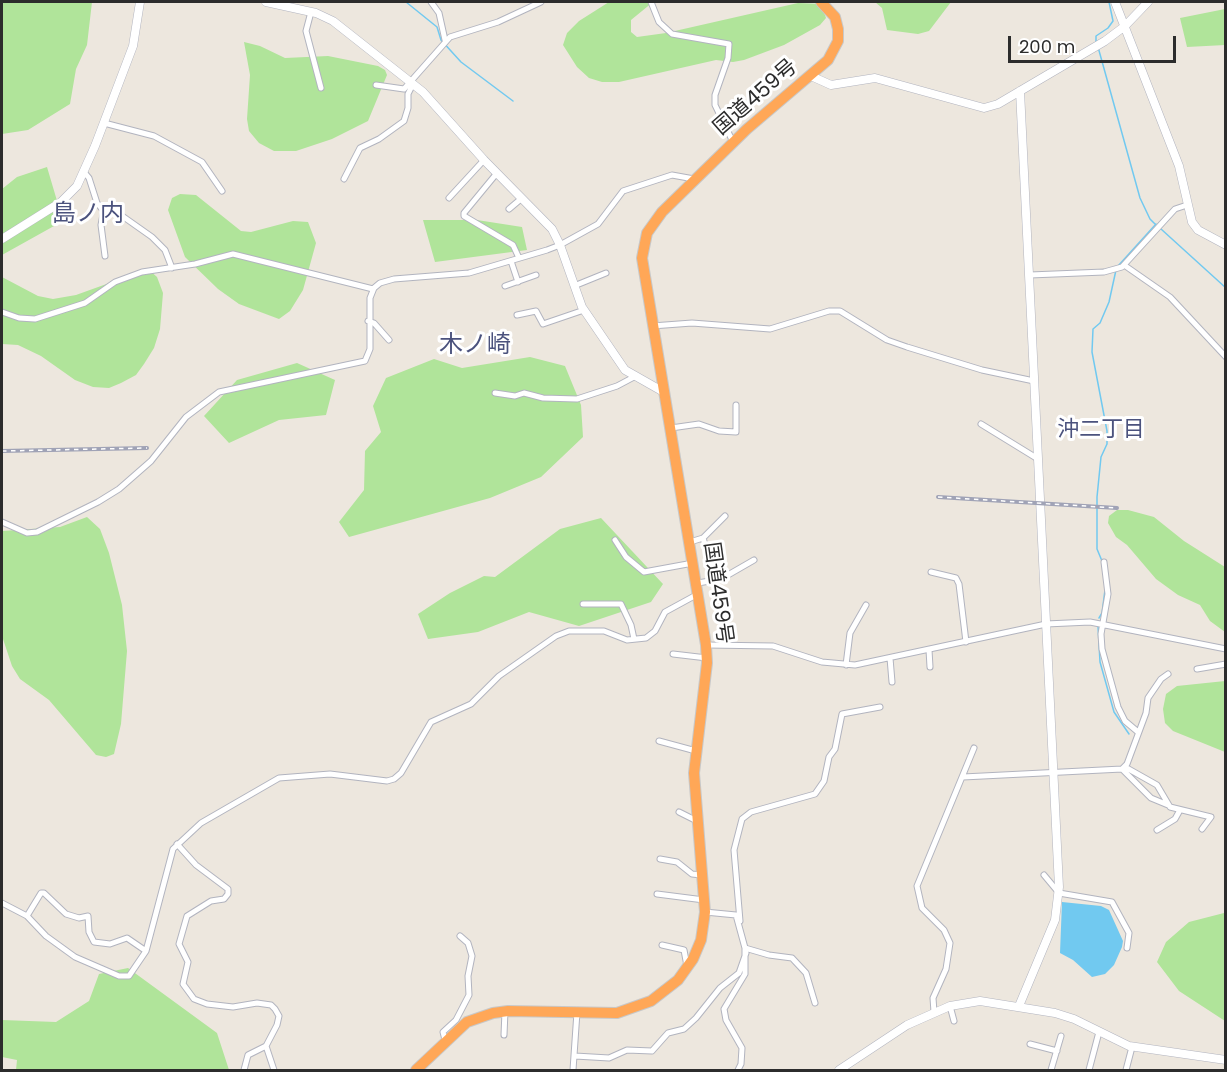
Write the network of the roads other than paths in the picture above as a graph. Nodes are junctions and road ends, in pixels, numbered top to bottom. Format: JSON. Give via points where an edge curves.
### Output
{"nodes":[{"id":1,"x":140,"y":2,"type":"edge"},
{"id":2,"x":266,"y":2,"type":"edge"},
{"id":3,"x":431,"y":2,"type":"edge"},
{"id":4,"x":541,"y":2,"type":"edge"},
{"id":5,"x":651,"y":2,"type":"edge"},
{"id":6,"x":821,"y":2,"type":"edge"},
{"id":7,"x":1115,"y":2,"type":"edge"},
{"id":8,"x":1148,"y":2,"type":"edge"},
{"id":9,"x":311,"y":12,"type":"junction"},
{"id":10,"x":1125,"y":26,"type":"junction"},
{"id":11,"x":446,"y":40,"type":"junction"},
{"id":12,"x":811,"y":76,"type":"junction"},
{"id":13,"x":413,"y":82,"type":"junction"},
{"id":14,"x":376,"y":85,"type":"dead end"},
{"id":15,"x":321,"y":88,"type":"dead end"},
{"id":16,"x":1020,"y":91,"type":"junction"},
{"id":17,"x":104,"y":123,"type":"junction"},
{"id":18,"x":733,"y":142,"type":"junction"},
{"id":19,"x":484,"y":160,"type":"junction"},
{"id":20,"x":84,"y":172,"type":"junction"},
{"id":21,"x":497,"y":173,"type":"junction"},
{"id":22,"x":344,"y":179,"type":"dead end"},
{"id":23,"x":696,"y":180,"type":"junction"},
{"id":24,"x":222,"y":191,"type":"dead end"},
{"id":25,"x":449,"y":198,"type":"dead end"},
{"id":26,"x":522,"y":198,"type":"junction"},
{"id":27,"x":1187,"y":205,"type":"junction"},
{"id":28,"x":104,"y":209,"type":"junction"},
{"id":29,"x":509,"y":209,"type":"dead end"},
{"id":30,"x":2,"y":239,"type":"edge"},
{"id":31,"x":560,"y":245,"type":"junction"},
{"id":32,"x":1226,"y":245,"type":"edge"},
{"id":33,"x":105,"y":256,"type":"dead end"},
{"id":34,"x":519,"y":258,"type":"junction"},
{"id":35,"x":511,"y":261,"type":"junction"},
{"id":36,"x":1124,"y":265,"type":"junction"},
{"id":37,"x":172,"y":268,"type":"junction"},
{"id":38,"x":606,"y":273,"type":"dead end"},
{"id":39,"x":536,"y":275,"type":"dead end"},
{"id":40,"x":1030,"y":275,"type":"junction"},
{"id":41,"x":518,"y":282,"type":"junction"},
{"id":42,"x":505,"y":286,"type":"dead end"},
{"id":43,"x":573,"y":286,"type":"junction"},
{"id":44,"x":373,"y":289,"type":"junction"},
{"id":45,"x":584,"y":310,"type":"junction"},
{"id":46,"x":2,"y":312,"type":"edge"},
{"id":47,"x":517,"y":315,"type":"dead end"},
{"id":48,"x":368,"y":321,"type":"junction"},
{"id":49,"x":652,"y":326,"type":"junction"},
{"id":50,"x":389,"y":340,"type":"dead end"},
{"id":51,"x":1226,"y":357,"type":"edge"},
{"id":52,"x":634,"y":377,"type":"junction"},
{"id":53,"x":1034,"y":381,"type":"junction"},
{"id":54,"x":662,"y":391,"type":"junction"},
{"id":55,"x":495,"y":393,"type":"dead end"},
{"id":56,"x":736,"y":405,"type":"dead end"},
{"id":57,"x":981,"y":424,"type":"dead end"},
{"id":58,"x":669,"y":428,"type":"junction"},
{"id":59,"x":1038,"y":459,"type":"junction"},
{"id":60,"x":725,"y":516,"type":"dead end"},
{"id":61,"x":2,"y":522,"type":"edge"},
{"id":62,"x":703,"y":538,"type":"junction"},
{"id":63,"x":615,"y":540,"type":"dead end"},
{"id":64,"x":690,"y":542,"type":"junction"},
{"id":65,"x":754,"y":560,"type":"dead end"},
{"id":66,"x":694,"y":562,"type":"junction"},
{"id":67,"x":1104,"y":562,"type":"dead end"},
{"id":68,"x":931,"y":572,"type":"dead end"},
{"id":69,"x":716,"y":580,"type":"junction"},
{"id":70,"x":699,"y":588,"type":"junction"},
{"id":71,"x":583,"y":604,"type":"dead end"},
{"id":72,"x":866,"y":605,"type":"dead end"},
{"id":73,"x":1046,"y":624,"type":"junction"},
{"id":74,"x":1103,"y":624,"type":"junction"},
{"id":75,"x":634,"y":639,"type":"junction"},
{"id":76,"x":966,"y":642,"type":"junction"},
{"id":77,"x":706,"y":645,"type":"junction"},
{"id":78,"x":1226,"y":648,"type":"edge"},
{"id":79,"x":929,"y":650,"type":"junction"},
{"id":80,"x":673,"y":654,"type":"dead end"},
{"id":81,"x":707,"y":658,"type":"junction"},
{"id":82,"x":890,"y":658,"type":"junction"},
{"id":83,"x":1226,"y":664,"type":"edge"},
{"id":84,"x":846,"y":665,"type":"junction"},
{"id":85,"x":930,"y":667,"type":"dead end"},
{"id":86,"x":1197,"y":669,"type":"dead end"},
{"id":87,"x":1168,"y":674,"type":"dead end"},
{"id":88,"x":892,"y":682,"type":"dead end"},
{"id":89,"x":880,"y":707,"type":"dead end"},
{"id":90,"x":1138,"y":732,"type":"junction"},
{"id":91,"x":659,"y":741,"type":"dead end"},
{"id":92,"x":974,"y":748,"type":"dead end"},
{"id":93,"x":696,"y":751,"type":"junction"},
{"id":94,"x":1123,"y":768,"type":"junction"},
{"id":95,"x":1053,"y":771,"type":"junction"},
{"id":96,"x":963,"y":777,"type":"junction"},
{"id":97,"x":1168,"y":805,"type":"junction"},
{"id":98,"x":1180,"y":810,"type":"junction"},
{"id":99,"x":678,"y":812,"type":"dead end"},
{"id":100,"x":697,"y":821,"type":"junction"},
{"id":101,"x":1202,"y":829,"type":"dead end"},
{"id":102,"x":1157,"y":830,"type":"dead end"},
{"id":103,"x":177,"y":844,"type":"junction"},
{"id":104,"x":660,"y":859,"type":"dead end"},
{"id":105,"x":701,"y":875,"type":"junction"},
{"id":106,"x":1044,"y":875,"type":"dead end"},
{"id":107,"x":1059,"y":893,"type":"junction"},
{"id":108,"x":657,"y":894,"type":"dead end"},
{"id":109,"x":704,"y":900,"type":"junction"},
{"id":110,"x":2,"y":903,"type":"edge"},
{"id":111,"x":705,"y":912,"type":"junction"},
{"id":112,"x":27,"y":916,"type":"junction"},
{"id":113,"x":740,"y":921,"type":"junction"},
{"id":114,"x":460,"y":936,"type":"dead end"},
{"id":115,"x":662,"y":945,"type":"dead end"},
{"id":116,"x":1127,"y":948,"type":"dead end"},
{"id":117,"x":146,"y":951,"type":"junction"},
{"id":118,"x":745,"y":951,"type":"junction"},
{"id":119,"x":688,"y":967,"type":"junction"},
{"id":120,"x":815,"y":1003,"type":"dead end"},
{"id":121,"x":951,"y":1005,"type":"junction"},
{"id":122,"x":1019,"y":1006,"type":"junction"},
{"id":123,"x":505,"y":1011,"type":"junction"},
{"id":124,"x":578,"y":1012,"type":"junction"},
{"id":125,"x":934,"y":1012,"type":"junction"},
{"id":126,"x":954,"y":1021,"type":"dead end"},
{"id":127,"x":1099,"y":1032,"type":"junction"},
{"id":128,"x":504,"y":1035,"type":"dead end"},
{"id":129,"x":1061,"y":1036,"type":"dead end"},
{"id":130,"x":445,"y":1041,"type":"junction"},
{"id":131,"x":1030,"y":1044,"type":"dead end"},
{"id":132,"x":266,"y":1046,"type":"junction"},
{"id":133,"x":1132,"y":1047,"type":"junction"},
{"id":134,"x":1057,"y":1051,"type":"junction"},
{"id":135,"x":575,"y":1056,"type":"junction"},
{"id":136,"x":1226,"y":1060,"type":"edge"},
{"id":137,"x":244,"y":1071,"type":"edge"},
{"id":138,"x":274,"y":1071,"type":"edge"},
{"id":139,"x":416,"y":1071,"type":"edge"},
{"id":140,"x":573,"y":1071,"type":"edge"},
{"id":141,"x":738,"y":1071,"type":"edge"},
{"id":142,"x":839,"y":1071,"type":"edge"},
{"id":143,"x":1051,"y":1071,"type":"edge"},
{"id":144,"x":1089,"y":1071,"type":"edge"},
{"id":145,"x":1126,"y":1071,"type":"edge"}],
"edges":[{"from":1,"to":17,"type":"street","via":[[133,46]]},
{"from":2,"to":9,"type":"street"},
{"from":3,"to":11,"type":"street","via":[[439,13]]},
{"from":4,"to":11,"type":"street"},
{"from":5,"to":18,"type":"street","via":[[659,22],[672,34],[729,44],[715,105]]},
{"from":6,"to":12,"type":"highway","name":"国道459号","via":[[835,17],[838,41],[828,60]]},
{"from":7,"to":10,"type":"street"},
{"from":8,"to":10,"type":"street"},
{"from":9,"to":13,"type":"street","via":[[333,21]]},
{"from":9,"to":15,"type":"street","via":[[306,31]]},
{"from":10,"to":16,"type":"street"},
{"from":10,"to":27,"type":"street","via":[[1179,166]]},
{"from":11,"to":13,"type":"street"},
{"from":12,"to":16,"type":"street","via":[[831,85],[875,78],[984,108]]},
{"from":12,"to":18,"type":"highway","name":"国道459号"},
{"from":13,"to":14,"type":"street","via":[[401,89]]},
{"from":13,"to":19,"type":"street"},
{"from":13,"to":22,"type":"street","via":[[404,121],[360,148]]},
{"from":16,"to":40,"type":"street"},
{"from":17,"to":20,"type":"street"},
{"from":17,"to":24,"type":"street","via":[[154,136],[202,162]]},
{"from":18,"to":23,"type":"highway","name":"国道459号"},
{"from":19,"to":21,"type":"street"},
{"from":19,"to":25,"type":"street"},
{"from":20,"to":28,"type":"street","via":[[97,203]]},
{"from":20,"to":30,"type":"street","via":[[61,202]]},
{"from":21,"to":26,"type":"street"},
{"from":21,"to":34,"type":"street","via":[[464,216],[513,245]]},
{"from":23,"to":31,"type":"street","via":[[672,175],[623,191],[598,224]]},
{"from":23,"to":49,"type":"highway","name":"国道459号","via":[[662,212],[647,233],[642,258]]},
{"from":26,"to":29,"type":"street"},
{"from":26,"to":31,"type":"street","via":[[552,229]]},
{"from":27,"to":32,"type":"street","via":[[1196,228]]},
{"from":27,"to":36,"type":"street","via":[[1175,209]]},
{"from":28,"to":33,"type":"street","via":[[101,225]]},
{"from":28,"to":37,"type":"street","via":[[118,213],[152,237],[165,250]]},
{"from":31,"to":34,"type":"street"},
{"from":31,"to":43,"type":"street"},
{"from":34,"to":35,"type":"street"},
{"from":35,"to":41,"type":"street"},
{"from":35,"to":44,"type":"street","via":[[469,273],[394,279]]},
{"from":36,"to":40,"type":"street","via":[[1104,272]]},
{"from":36,"to":51,"type":"street","via":[[1170,297]]},
{"from":37,"to":44,"type":"street","via":[[240,254]]},
{"from":37,"to":46,"type":"street","via":[[127,278],[85,303],[35,319]]},
{"from":38,"to":43,"type":"street"},
{"from":39,"to":41,"type":"street"},
{"from":40,"to":53,"type":"street"},
{"from":41,"to":42,"type":"street"},
{"from":43,"to":45,"type":"street"},
{"from":44,"to":48,"type":"street"},
{"from":45,"to":47,"type":"street","via":[[543,324],[536,311]]},
{"from":45,"to":52,"type":"street"},
{"from":48,"to":50,"type":"street"},
{"from":48,"to":61,"type":"street","via":[[370,349],[365,361],[219,392],[186,417],[152,461],[98,502],[37,532],[27,533]]},
{"from":49,"to":53,"type":"street","via":[[692,323],[770,329],[840,311],[887,340],[982,370]]},
{"from":49,"to":54,"type":"highway","name":"国道459号"},
{"from":52,"to":54,"type":"street"},
{"from":52,"to":55,"type":"street","via":[[577,399]]},
{"from":53,"to":59,"type":"street"},
{"from":54,"to":58,"type":"highway","name":"国道459号"},
{"from":56,"to":58,"type":"street","via":[[736,432],[699,424]]},
{"from":57,"to":59,"type":"street"},
{"from":58,"to":64,"type":"highway","name":"国道459号"},
{"from":59,"to":73,"type":"street"},
{"from":60,"to":62,"type":"street"},
{"from":62,"to":64,"type":"street"},
{"from":62,"to":69,"type":"street"},
{"from":63,"to":66,"type":"street","via":[[644,572]]},
{"from":64,"to":66,"type":"highway","name":"国道459号"},
{"from":65,"to":69,"type":"street"},
{"from":66,"to":70,"type":"highway","name":"国道459号"},
{"from":67,"to":74,"type":"street","via":[[1108,594]]},
{"from":68,"to":76,"type":"street","via":[[956,578],[959,584]]},
{"from":69,"to":70,"type":"street"},
{"from":70,"to":75,"type":"street","via":[[665,612],[651,636]]},
{"from":70,"to":77,"type":"highway","name":"国道459号"},
{"from":71,"to":75,"type":"street","via":[[621,604]]},
{"from":72,"to":84,"type":"street","via":[[850,633]]},
{"from":73,"to":74,"type":"street"},
{"from":73,"to":76,"type":"street"},
{"from":73,"to":95,"type":"street"},
{"from":74,"to":78,"type":"street"},
{"from":74,"to":90,"type":"street","via":[[1101,634],[1110,681],[1125,721]]},
{"from":75,"to":103,"type":"street","via":[[604,631],[562,633],[499,676],[471,704],[431,722],[394,779],[306,774],[272,780],[201,823]]},
{"from":76,"to":79,"type":"street"},
{"from":77,"to":81,"type":"highway","name":"国道459号"},
{"from":77,"to":84,"type":"street","via":[[773,646],[808,659]]},
{"from":79,"to":82,"type":"street"},
{"from":79,"to":85,"type":"street"},
{"from":80,"to":81,"type":"street"},
{"from":81,"to":93,"type":"highway","name":"国道459号"},
{"from":82,"to":84,"type":"street"},
{"from":82,"to":88,"type":"street"},
{"from":83,"to":86,"type":"street"},
{"from":87,"to":90,"type":"street","via":[[1148,698]]},
{"from":89,"to":113,"type":"street","via":[[842,714],[835,749],[815,794],[751,812],[742,819],[734,850]]},
{"from":90,"to":94,"type":"street"},
{"from":91,"to":93,"type":"street"},
{"from":92,"to":96,"type":"street"},
{"from":93,"to":100,"type":"highway","name":"国道459号"},
{"from":94,"to":95,"type":"street"},
{"from":94,"to":97,"type":"street","via":[[1151,798]]},
{"from":94,"to":97,"type":"street","via":[[1157,785]]},
{"from":95,"to":96,"type":"street"},
{"from":95,"to":107,"type":"street"},
{"from":96,"to":125,"type":"street","via":[[916,890],[922,908],[944,930],[950,943],[946,969],[933,998]]},
{"from":97,"to":98,"type":"street"},
{"from":98,"to":101,"type":"street","via":[[1211,817]]},
{"from":98,"to":102,"type":"street","via":[[1175,819]]},
{"from":99,"to":100,"type":"street"},
{"from":100,"to":105,"type":"highway","name":"国道459号"},
{"from":103,"to":117,"type":"street","via":[[170,856]]},
{"from":103,"to":132,"type":"street","via":[[228,889],[224,898],[187,916],[180,945],[188,962],[183,984],[194,999],[207,1004],[234,1008],[257,1003],[271,1005],[279,1016]]},
{"from":104,"to":105,"type":"street","via":[[677,862],[692,874]]},
{"from":105,"to":109,"type":"highway","name":"国道459号"},
{"from":106,"to":107,"type":"street"},
{"from":107,"to":116,"type":"street","via":[[1112,902],[1129,933]]},
{"from":107,"to":122,"type":"street","via":[[1055,920]]},
{"from":108,"to":109,"type":"street"},
{"from":109,"to":111,"type":"highway","name":"国道459号"},
{"from":110,"to":112,"type":"street"},
{"from":111,"to":113,"type":"street","via":[[730,913]]},
{"from":111,"to":119,"type":"highway","name":"国道459号","via":[[700,940]]},
{"from":112,"to":117,"type":"street","via":[[75,957],[119,976],[132,974]]},
{"from":112,"to":117,"type":"street","via":[[44,893],[66,914],[88,916],[94,942],[110,944],[127,938]]},
{"from":113,"to":118,"type":"street"},
{"from":114,"to":130,"type":"street","via":[[468,943],[472,956],[469,995],[456,1020],[443,1032]]},
{"from":115,"to":119,"type":"street","via":[[684,950]]},
{"from":118,"to":120,"type":"street","via":[[792,958],[806,974]]},
{"from":118,"to":135,"type":"street","via":[[739,973],[720,988],[684,1029],[668,1033],[652,1051],[627,1050],[609,1058]]},
{"from":118,"to":141,"type":"street","via":[[745,974],[724,1009],[742,1048]]},
{"from":119,"to":124,"type":"highway","name":"国道459号","via":[[664,994],[640,1006],[617,1013]]},
{"from":121,"to":122,"type":"street","via":[[980,1000]]},
{"from":121,"to":125,"type":"street"},
{"from":121,"to":126,"type":"street"},
{"from":122,"to":127,"type":"street","via":[[1064,1016]]},
{"from":123,"to":124,"type":"highway","name":"国道459号"},
{"from":123,"to":128,"type":"street"},
{"from":123,"to":130,"type":"highway","name":"国道459号","via":[[467,1022]]},
{"from":124,"to":135,"type":"street"},
{"from":125,"to":142,"type":"street","via":[[890,1035]]},
{"from":127,"to":133,"type":"street"},
{"from":127,"to":144,"type":"street"},
{"from":129,"to":134,"type":"street"},
{"from":130,"to":139,"type":"highway","name":"国道459号"},
{"from":131,"to":134,"type":"street"},
{"from":132,"to":137,"type":"street","via":[[248,1055]]},
{"from":132,"to":138,"type":"street"},
{"from":133,"to":136,"type":"street"},
{"from":133,"to":145,"type":"street"},
{"from":134,"to":143,"type":"street"},
{"from":135,"to":140,"type":"street"}]}
